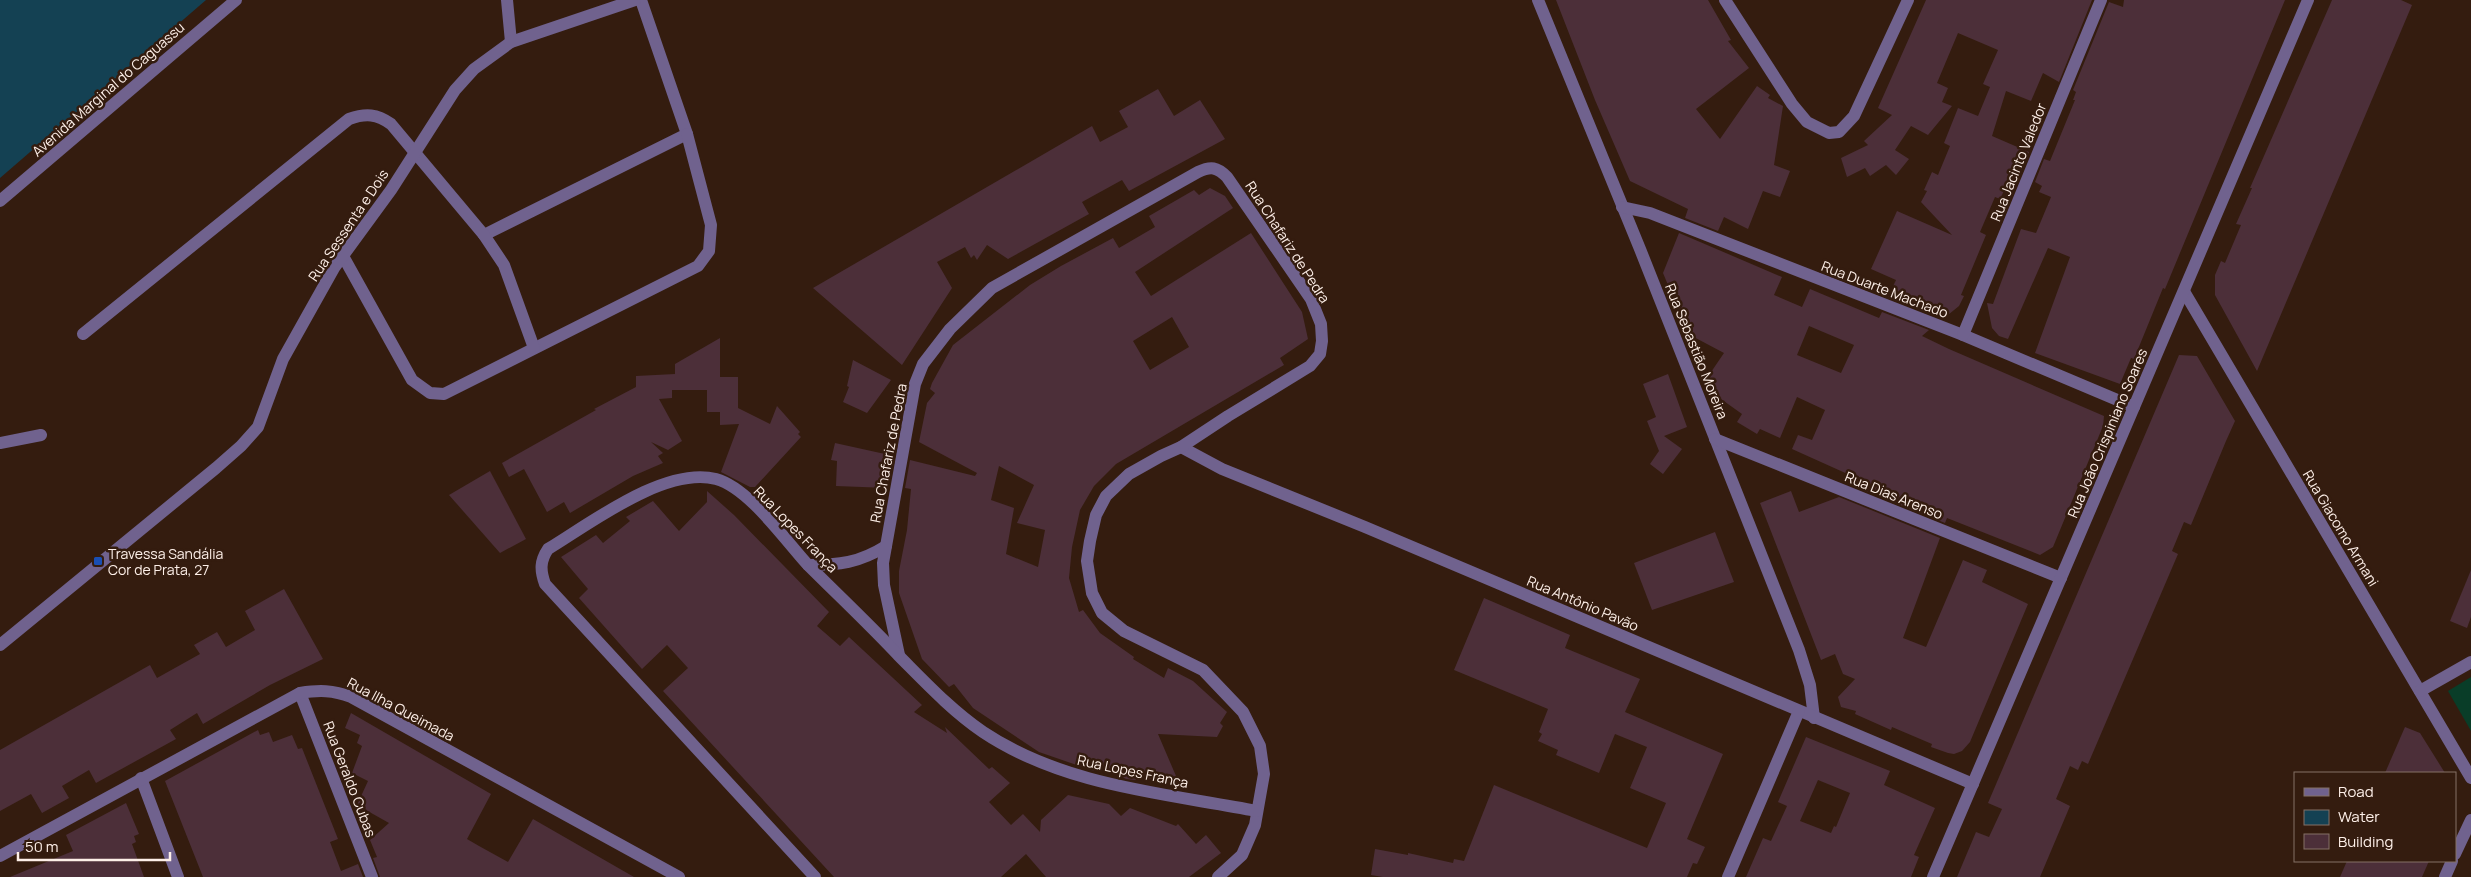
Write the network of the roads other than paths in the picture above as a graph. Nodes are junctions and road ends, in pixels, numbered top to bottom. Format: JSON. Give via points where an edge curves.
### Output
{"nodes":[{"id":1,"x":236,"y":0,"type":"edge"},
{"id":2,"x":507,"y":0,"type":"edge"},
{"id":3,"x":635,"y":0,"type":"edge"},
{"id":4,"x":642,"y":0,"type":"edge"},
{"id":5,"x":1538,"y":0,"type":"edge"},
{"id":6,"x":1725,"y":0,"type":"edge"},
{"id":7,"x":1908,"y":0,"type":"edge"},
{"id":8,"x":2101,"y":0,"type":"edge"},
{"id":9,"x":2308,"y":0,"type":"edge"},
{"id":10,"x":511,"y":42,"type":"junction"},
{"id":11,"x":687,"y":134,"type":"junction"},
{"id":12,"x":415,"y":150,"type":"junction"},
{"id":13,"x":0,"y":201,"type":"edge"},
{"id":14,"x":1622,"y":207,"type":"junction"},
{"id":15,"x":484,"y":235,"type":"junction"},
{"id":16,"x":343,"y":256,"type":"junction"},
{"id":17,"x":2185,"y":293,"type":"junction"},
{"id":18,"x":83,"y":334,"type":"dead end"},
{"id":19,"x":1963,"y":335,"type":"junction"},
{"id":20,"x":534,"y":348,"type":"junction"},
{"id":21,"x":2134,"y":407,"type":"junction"},
{"id":22,"x":41,"y":435,"type":"dead end"},
{"id":23,"x":1715,"y":439,"type":"junction"},
{"id":24,"x":0,"y":443,"type":"edge"},
{"id":25,"x":1181,"y":447,"type":"junction"},
{"id":26,"x":886,"y":546,"type":"junction"},
{"id":27,"x":808,"y":565,"type":"junction"},
{"id":28,"x":2061,"y":578,"type":"junction"},
{"id":29,"x":0,"y":645,"type":"edge"},
{"id":30,"x":899,"y":655,"type":"junction"},
{"id":31,"x":2471,"y":662,"type":"edge"},
{"id":32,"x":2420,"y":691,"type":"junction"},
{"id":33,"x":300,"y":693,"type":"junction"},
{"id":34,"x":1799,"y":711,"type":"junction"},
{"id":35,"x":1814,"y":718,"type":"junction"},
{"id":36,"x":142,"y":778,"type":"junction"},
{"id":37,"x":2471,"y":778,"type":"edge"},
{"id":38,"x":1973,"y":784,"type":"junction"},
{"id":39,"x":1257,"y":811,"type":"junction"},
{"id":40,"x":2471,"y":820,"type":"edge"},
{"id":41,"x":2456,"y":852,"type":"edge"},
{"id":42,"x":0,"y":856,"type":"edge"},
{"id":43,"x":2452,"y":862,"type":"edge"},
{"id":44,"x":178,"y":877,"type":"edge"},
{"id":45,"x":372,"y":877,"type":"edge"},
{"id":46,"x":679,"y":877,"type":"edge"},
{"id":47,"x":815,"y":877,"type":"edge"},
{"id":48,"x":1218,"y":877,"type":"edge"},
{"id":49,"x":1728,"y":877,"type":"edge"},
{"id":50,"x":1933,"y":877,"type":"edge"},
{"id":51,"x":2445,"y":877,"type":"edge"}],
"edges":[{"from":1,"to":13,"type":"street","name":"Avenida Marginal do Caguassu"},
{"from":2,"to":10,"type":"street"},
{"from":3,"to":10,"type":"street","name":"Rua Sessenta e Dois"},
{"from":4,"to":11,"type":"street"},
{"from":5,"to":14,"type":"street","name":"Rua Sebastião Moreira"},
{"from":6,"to":7,"type":"street","via":[[1792,104],[1807,122],[1829,133],[1839,132],[1854,116]]},
{"from":8,"to":19,"type":"street","name":"Rua Jacinto Valedor"},
{"from":9,"to":17,"type":"street","name":"Rua João Crispiniano Soares"},
{"from":10,"to":12,"type":"street","name":"Rua Sessenta e Dois","via":[[474,69],[455,90]]},
{"from":11,"to":15,"type":"street"},
{"from":11,"to":20,"type":"street","via":[[711,225],[709,251],[698,266]]},
{"from":12,"to":15,"type":"street"},
{"from":12,"to":16,"type":"street","name":"Rua Sessenta e Dois"},
{"from":12,"to":18,"type":"street","via":[[382,117],[361,115],[349,119]]},
{"from":14,"to":19,"type":"street","name":"Rua Duarte Machado","via":[[1650,213]]},
{"from":14,"to":23,"type":"street","name":"Rua Sebastião Moreira"},
{"from":15,"to":20,"type":"street","via":[[504,265]]},
{"from":16,"to":20,"type":"street","via":[[412,380],[430,393],[444,394]]},
{"from":16,"to":29,"type":"street","name":"Rua Sessenta e Dois","via":[[284,359],[258,427],[208,474]]},
{"from":17,"to":21,"type":"street","name":"Rua João Crispiniano Soares"},
{"from":17,"to":32,"type":"street","name":"Rua Giacomo Armani"},
{"from":19,"to":21,"type":"street","name":"Rua Duarte Machado"},
{"from":21,"to":28,"type":"street","name":"Rua João Crispiniano Soares"},
{"from":22,"to":24,"type":"street"},
{"from":23,"to":28,"type":"street","name":"Rua Dias Arenso"},
{"from":23,"to":35,"type":"street","name":"Rua Sebastião Moreira","via":[[1798,650],[1810,685]]},
{"from":25,"to":26,"type":"street","name":"Rua Chafariz de Pedra","via":[[1310,366],[1320,354],[1322,341],[1322,324],[1311,299],[1218,168],[1208,167],[1198,172],[992,288],[954,324],[923,364],[915,384]]},
{"from":25,"to":34,"type":"street","name":"Rua Antônio Pavão","via":[[1222,469]]},
{"from":25,"to":39,"type":"street","name":"Rua Chafariz de Pedra","via":[[1129,474],[1106,496],[1096,515],[1090,540],[1087,561],[1092,593],[1102,613],[1124,631],[1203,670],[1243,712],[1260,746],[1264,774]]},
{"from":26,"to":27,"type":"street","via":[[855,562]]},
{"from":26,"to":30,"type":"street","name":"Rua Chafariz de Pedra","via":[[884,585]]},
{"from":27,"to":30,"type":"street","name":"Rua Lopes França"},
{"from":27,"to":47,"type":"street","name":"Rua Lopes França","via":[[750,500],[716,479],[692,477],[650,488],[548,549],[542,558],[541,571],[545,584]]},
{"from":28,"to":38,"type":"street","name":"Rua João Crispiniano Soares"},
{"from":30,"to":39,"type":"street","name":"Rua Lopes França","via":[[917,676],[982,731],[1043,764],[1112,785]]},
{"from":31,"to":32,"type":"street"},
{"from":32,"to":37,"type":"street","name":"Rua Giacomo Armani"},
{"from":33,"to":36,"type":"street","name":"Rua Ilha Queimada"},
{"from":33,"to":45,"type":"street","name":"Rua Geraldo Cubas"},
{"from":33,"to":46,"type":"street","name":"Rua Ilha Queimada","via":[[319,690],[350,697]]},
{"from":34,"to":35,"type":"street","name":"Rua Antônio Pavão"},
{"from":34,"to":49,"type":"street"},
{"from":35,"to":38,"type":"street","name":"Rua Antônio Pavão"},
{"from":36,"to":42,"type":"street","name":"Rua Ilha Queimada"},
{"from":36,"to":44,"type":"street"},
{"from":38,"to":50,"type":"street","name":"Rua João Crispiniano Soares"},
{"from":39,"to":48,"type":"street","name":"Rua Chafariz de Pedra","via":[[1255,825],[1242,855]]},
{"from":40,"to":41,"type":"street"},
{"from":43,"to":51,"type":"street"}]}
